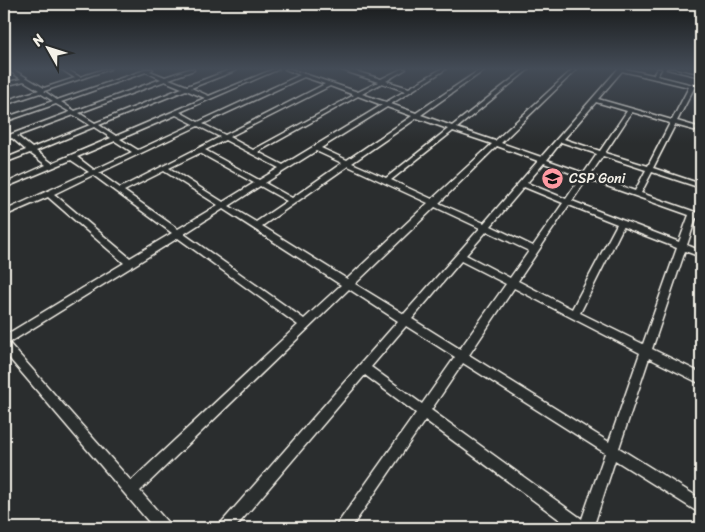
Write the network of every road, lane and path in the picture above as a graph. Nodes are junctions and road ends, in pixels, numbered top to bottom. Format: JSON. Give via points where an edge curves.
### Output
{"nodes":[{"id":1,"x":31,"y":94,"type":"edge"},
{"id":2,"x":47,"y":94,"type":"edge"},
{"id":3,"x":77,"y":94,"type":"edge"},
{"id":4,"x":125,"y":94,"type":"edge"},
{"id":5,"x":171,"y":94,"type":"edge"},
{"id":6,"x":199,"y":94,"type":"edge"},
{"id":7,"x":219,"y":94,"type":"edge"},
{"id":8,"x":263,"y":94,"type":"edge"},
{"id":9,"x":311,"y":94,"type":"edge"},
{"id":10,"x":358,"y":94,"type":"joint"},
{"id":11,"x":403,"y":94,"type":"edge"},
{"id":12,"x":448,"y":94,"type":"edge"},
{"id":13,"x":495,"y":94,"type":"edge"},
{"id":14,"x":549,"y":94,"type":"edge"},
{"id":15,"x":599,"y":94,"type":"edge"},
{"id":16,"x":688,"y":94,"type":"edge"},
{"id":17,"x":209,"y":98,"type":"junction"},
{"id":18,"x":594,"y":100,"type":"junction"},
{"id":19,"x":57,"y":101,"type":"junction"},
{"id":20,"x":4,"y":103,"type":"edge"},
{"id":21,"x":386,"y":104,"type":"junction"},
{"id":22,"x":631,"y":110,"type":"junction"},
{"id":23,"x":75,"y":112,"type":"junction"},
{"id":24,"x":175,"y":112,"type":"junction"},
{"id":25,"x":417,"y":115,"type":"junction"},
{"id":26,"x":4,"y":120,"type":"edge"},
{"id":27,"x":674,"y":122,"type":"junction"},
{"id":28,"x":94,"y":124,"type":"junction"},
{"id":29,"x":198,"y":124,"type":"junction"},
{"id":30,"x":452,"y":128,"type":"junction"},
{"id":31,"x":701,"y":130,"type":"edge"},
{"id":32,"x":13,"y":136,"type":"junction"},
{"id":33,"x":225,"y":137,"type":"junction"},
{"id":34,"x":116,"y":138,"type":"junction"},
{"id":35,"x":4,"y":139,"type":"edge"},
{"id":36,"x":560,"y":140,"type":"junction"},
{"id":37,"x":496,"y":144,"type":"junction"},
{"id":38,"x":315,"y":148,"type":"junction"},
{"id":39,"x":31,"y":150,"type":"junction"},
{"id":40,"x":200,"y":150,"type":"junction"},
{"id":41,"x":137,"y":152,"type":"junction"},
{"id":42,"x":254,"y":152,"type":"junction"},
{"id":43,"x":602,"y":153,"type":"junction"},
{"id":44,"x":72,"y":157,"type":"junction"},
{"id":45,"x":542,"y":160,"type":"junction"},
{"id":46,"x":4,"y":161,"type":"edge"},
{"id":47,"x":347,"y":163,"type":"junction"},
{"id":48,"x":51,"y":166,"type":"junction"},
{"id":49,"x":164,"y":168,"type":"junction"},
{"id":50,"x":284,"y":168,"type":"junction"},
{"id":51,"x":649,"y":169,"type":"junction"},
{"id":52,"x":95,"y":171,"type":"junction"},
{"id":53,"x":586,"y":176,"type":"junction"},
{"id":54,"x":386,"y":181,"type":"junction"},
{"id":55,"x":260,"y":183,"type":"junction"},
{"id":56,"x":522,"y":184,"type":"junction"},
{"id":57,"x":4,"y":186,"type":"edge"},
{"id":58,"x":701,"y":186,"type":"edge"},
{"id":59,"x":121,"y":190,"type":"junction"},
{"id":60,"x":48,"y":193,"type":"junction"},
{"id":61,"x":637,"y":194,"type":"junction"},
{"id":62,"x":292,"y":201,"type":"junction"},
{"id":63,"x":568,"y":202,"type":"junction"},
{"id":64,"x":434,"y":203,"type":"junction"},
{"id":65,"x":223,"y":206,"type":"junction"},
{"id":66,"x":4,"y":214,"type":"edge"},
{"id":67,"x":697,"y":215,"type":"edge"},
{"id":68,"x":621,"y":223,"type":"junction"},
{"id":69,"x":256,"y":226,"type":"junction"},
{"id":70,"x":485,"y":227,"type":"junction"},
{"id":71,"x":179,"y":233,"type":"junction"},
{"id":72,"x":682,"y":247,"type":"junction"},
{"id":73,"x":535,"y":250,"type":"junction"},
{"id":74,"x":701,"y":254,"type":"edge"},
{"id":75,"x":460,"y":256,"type":"junction"},
{"id":76,"x":130,"y":263,"type":"junction"},
{"id":77,"x":512,"y":283,"type":"junction"},
{"id":78,"x":348,"y":284,"type":"junction"},
{"id":79,"x":574,"y":314,"type":"junction"},
{"id":80,"x":405,"y":320,"type":"junction"},
{"id":81,"x":305,"y":325,"type":"junction"},
{"id":82,"x":4,"y":341,"type":"edge"},
{"id":83,"x":4,"y":345,"type":"edge"},
{"id":84,"x":646,"y":351,"type":"junction"},
{"id":85,"x":462,"y":356,"type":"junction"},
{"id":86,"x":364,"y":368,"type":"junction"},
{"id":87,"x":701,"y":380,"type":"edge"},
{"id":88,"x":423,"y":412,"type":"junction"},
{"id":89,"x":612,"y":451,"type":"junction"},
{"id":90,"x":130,"y":491,"type":"junction"},
{"id":91,"x":701,"y":507,"type":"edge"},
{"id":92,"x":163,"y":528,"type":"edge"},
{"id":93,"x":226,"y":528,"type":"edge"},
{"id":94,"x":343,"y":528,"type":"edge"},
{"id":95,"x":582,"y":528,"type":"edge"},
{"id":96,"x":586,"y":528,"type":"edge"}],
"edges":[{"from":1,"to":20,"type":"street"},
{"from":2,"to":19,"type":"street"},
{"from":3,"to":19,"type":"street"},
{"from":4,"to":23,"type":"street"},
{"from":5,"to":28,"type":"street"},
{"from":6,"to":17,"type":"street"},
{"from":7,"to":17,"type":"street"},
{"from":8,"to":29,"type":"street"},
{"from":9,"to":33,"type":"street"},
{"from":10,"to":21,"type":"street"},
{"from":10,"to":42,"type":"street"},
{"from":11,"to":21,"type":"street"},
{"from":12,"to":25,"type":"street"},
{"from":13,"to":30,"type":"street"},
{"from":14,"to":37,"type":"street"},
{"from":15,"to":18,"type":"street"},
{"from":16,"to":27,"type":"street"},
{"from":17,"to":24,"type":"street"},
{"from":18,"to":22,"type":"street"},
{"from":18,"to":36,"type":"street"},
{"from":19,"to":23,"type":"street"},
{"from":19,"to":26,"type":"street"},
{"from":21,"to":25,"type":"street"},
{"from":21,"to":38,"type":"street"},
{"from":22,"to":27,"type":"street"},
{"from":22,"to":43,"type":"street"},
{"from":23,"to":28,"type":"street"},
{"from":23,"to":32,"type":"street"},
{"from":24,"to":29,"type":"street"},
{"from":24,"to":34,"type":"street"},
{"from":25,"to":30,"type":"street"},
{"from":25,"to":47,"type":"street"},
{"from":27,"to":31,"type":"street"},
{"from":27,"to":51,"type":"street"},
{"from":28,"to":34,"type":"street"},
{"from":28,"to":39,"type":"street"},
{"from":29,"to":33,"type":"street"},
{"from":29,"to":41,"type":"street"},
{"from":30,"to":37,"type":"street"},
{"from":30,"to":54,"type":"street"},
{"from":32,"to":35,"type":"street"},
{"from":32,"to":39,"type":"street"},
{"from":33,"to":40,"type":"street"},
{"from":33,"to":42,"type":"street"},
{"from":34,"to":41,"type":"street"},
{"from":34,"to":44,"type":"street"},
{"from":36,"to":43,"type":"street"},
{"from":36,"to":45,"type":"street"},
{"from":37,"to":45,"type":"street"},
{"from":37,"to":64,"type":"street"},
{"from":38,"to":47,"type":"street"},
{"from":38,"to":50,"type":"street"},
{"from":39,"to":46,"type":"street"},
{"from":39,"to":48,"type":"street"},
{"from":40,"to":49,"type":"street"},
{"from":40,"to":55,"type":"street"},
{"from":41,"to":52,"type":"street"},
{"from":42,"to":50,"type":"street"},
{"from":43,"to":51,"type":"street"},
{"from":43,"to":53,"type":"street"},
{"from":44,"to":48,"type":"street"},
{"from":44,"to":52,"type":"street"},
{"from":45,"to":53,"type":"street"},
{"from":45,"to":56,"type":"street"},
{"from":47,"to":54,"type":"street"},
{"from":47,"to":62,"type":"street"},
{"from":48,"to":57,"type":"street"},
{"from":49,"to":59,"type":"street"},
{"from":49,"to":65,"type":"street"},
{"from":50,"to":55,"type":"street"},
{"from":51,"to":58,"type":"street"},
{"from":51,"to":61,"type":"street"},
{"from":52,"to":59,"type":"street"},
{"from":52,"to":60,"type":"street"},
{"from":53,"to":61,"type":"street"},
{"from":53,"to":63,"type":"street"},
{"from":54,"to":64,"type":"street"},
{"from":55,"to":62,"type":"street"},
{"from":55,"to":65,"type":"street"},
{"from":56,"to":63,"type":"street"},
{"from":56,"to":70,"type":"street"},
{"from":59,"to":71,"type":"street"},
{"from":60,"to":66,"type":"street"},
{"from":60,"to":76,"type":"street"},
{"from":61,"to":67,"type":"street"},
{"from":62,"to":69,"type":"street"},
{"from":63,"to":68,"type":"street"},
{"from":63,"to":73,"type":"street"},
{"from":64,"to":70,"type":"street"},
{"from":64,"to":78,"type":"street"},
{"from":65,"to":69,"type":"street"},
{"from":65,"to":71,"type":"street"},
{"from":67,"to":72,"type":"street"},
{"from":68,"to":72,"type":"street"},
{"from":68,"to":79,"type":"street"},
{"from":69,"to":78,"type":"street"},
{"from":70,"to":73,"type":"street"},
{"from":70,"to":75,"type":"street"},
{"from":71,"to":76,"type":"street"},
{"from":71,"to":81,"type":"street"},
{"from":72,"to":74,"type":"street"},
{"from":72,"to":84,"type":"street"},
{"from":73,"to":77,"type":"street"},
{"from":75,"to":77,"type":"street"},
{"from":75,"to":80,"type":"street"},
{"from":76,"to":82,"type":"street"},
{"from":77,"to":79,"type":"street"},
{"from":77,"to":85,"type":"street"},
{"from":78,"to":80,"type":"street"},
{"from":78,"to":81,"type":"street"},
{"from":79,"to":84,"type":"street"},
{"from":80,"to":85,"type":"street"},
{"from":80,"to":86,"type":"street"},
{"from":81,"to":90,"type":"street"},
{"from":83,"to":90,"type":"street"},
{"from":84,"to":87,"type":"street"},
{"from":84,"to":89,"type":"street"},
{"from":85,"to":88,"type":"street"},
{"from":85,"to":89,"type":"street"},
{"from":86,"to":88,"type":"street"},
{"from":86,"to":93,"type":"street"},
{"from":88,"to":94,"type":"street"},
{"from":88,"to":95,"type":"street"},
{"from":89,"to":91,"type":"street"},
{"from":89,"to":96,"type":"street"},
{"from":90,"to":92,"type":"street"}]}
